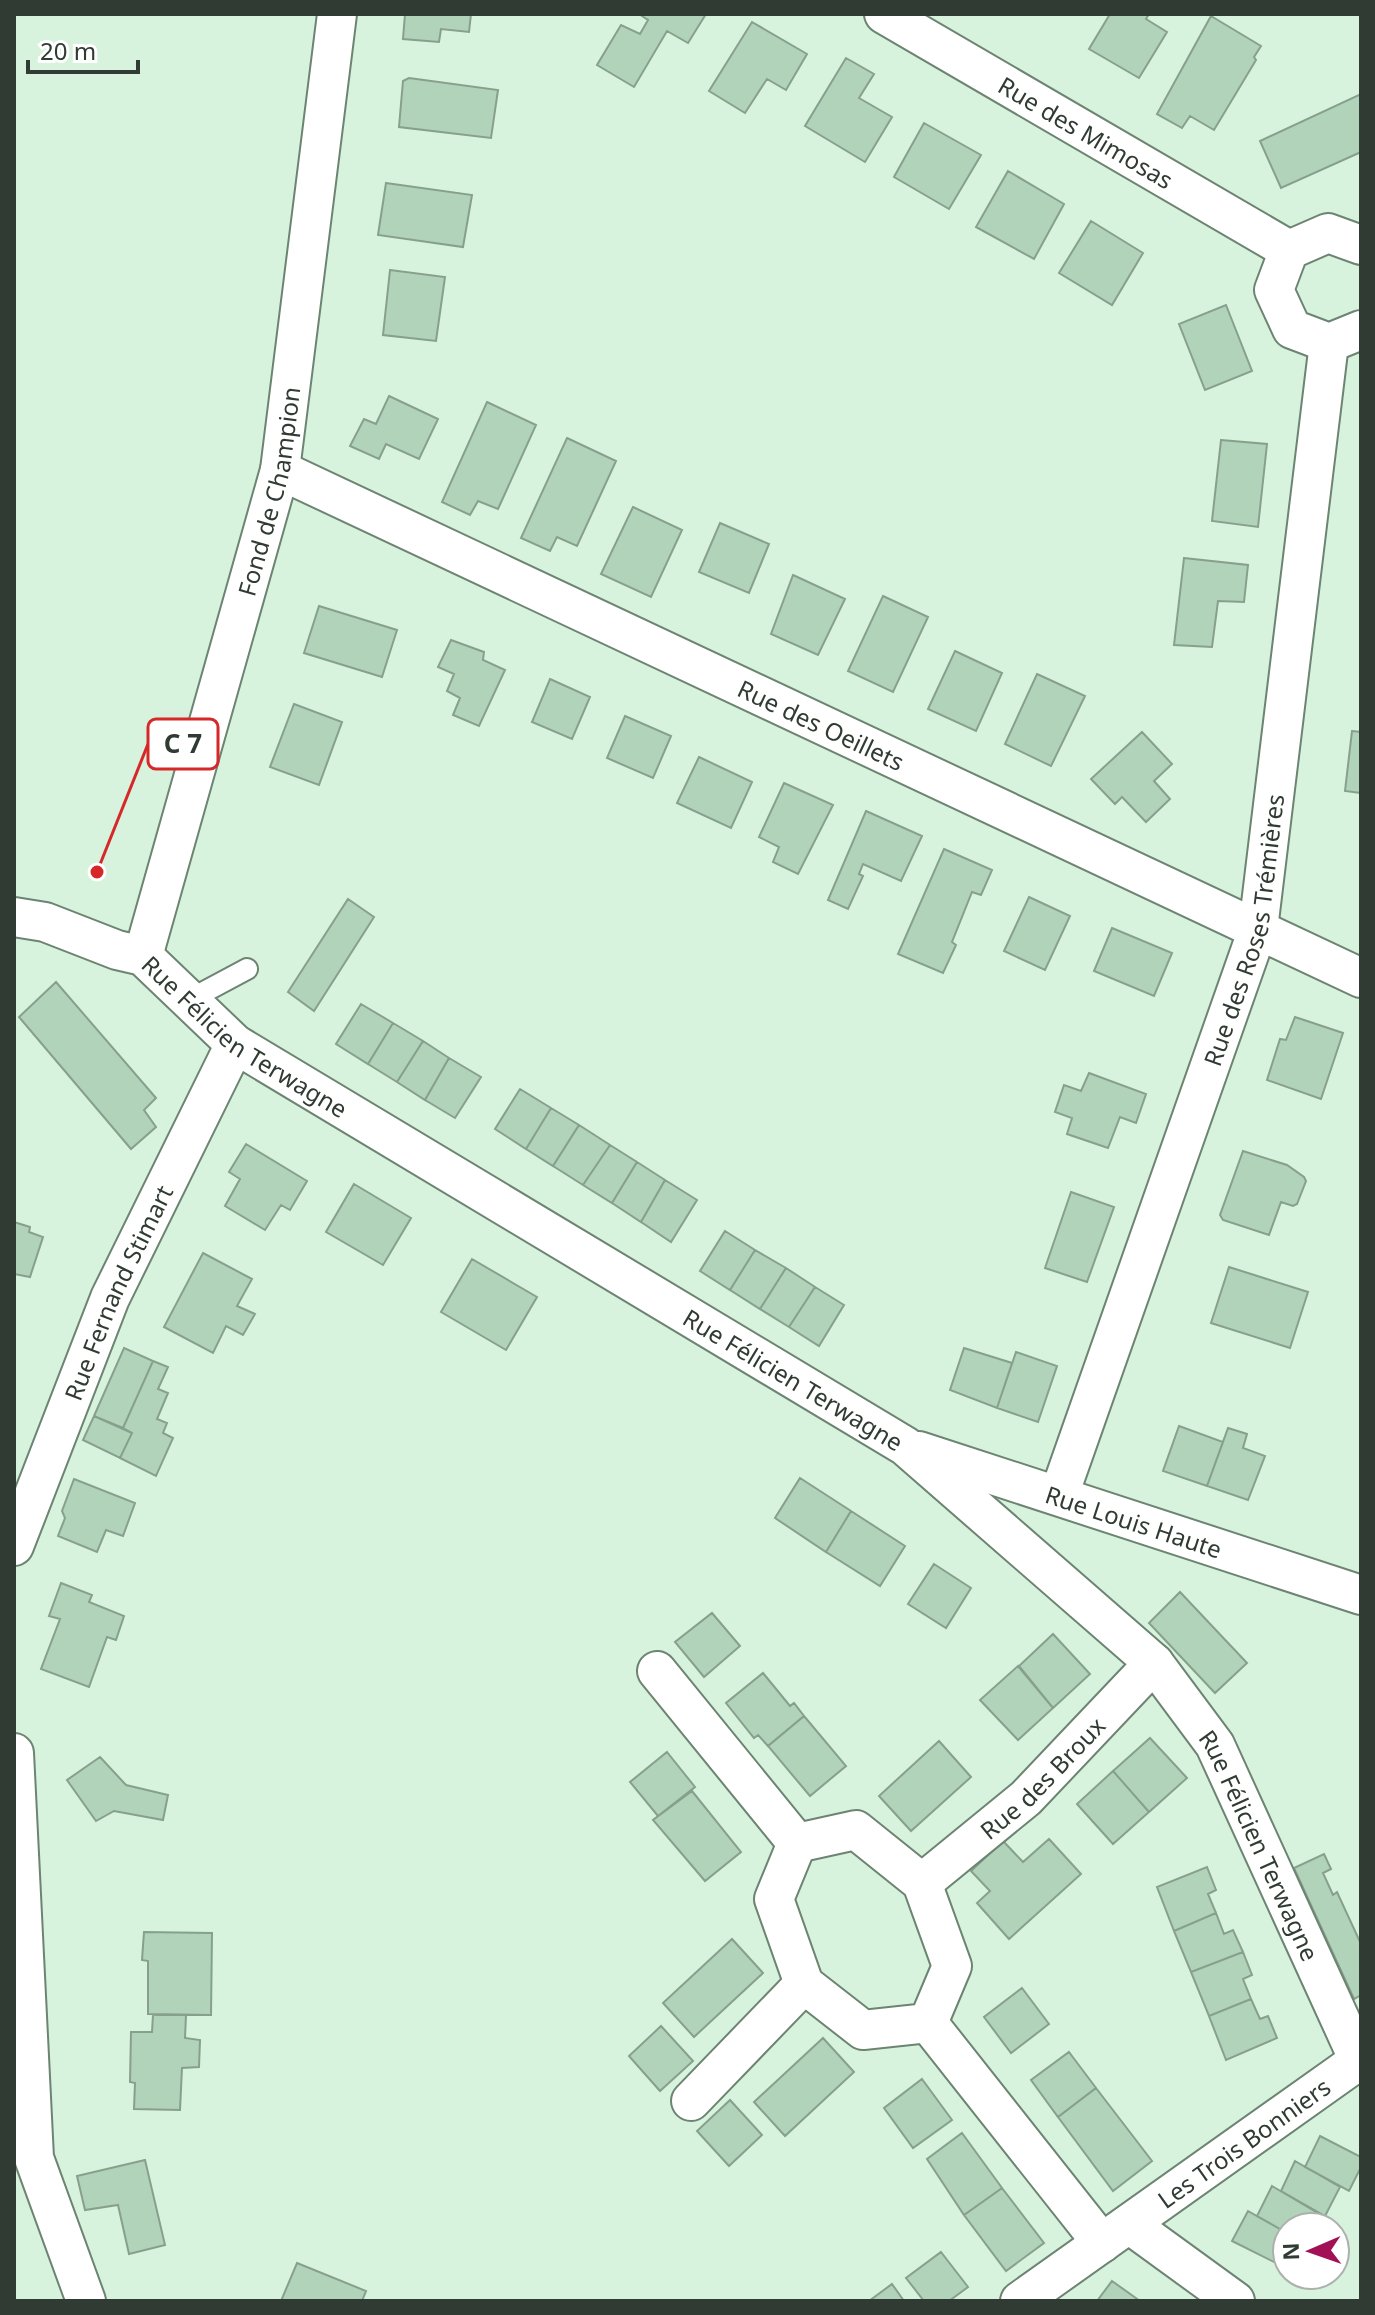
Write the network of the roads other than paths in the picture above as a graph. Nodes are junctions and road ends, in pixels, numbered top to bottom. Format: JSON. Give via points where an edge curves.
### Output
{"nodes":[{"id":1,"x":337,"y":14,"type":"edge"},
{"id":2,"x":884,"y":14,"type":"edge"},
{"id":3,"x":1361,"y":245,"type":"edge"},
{"id":4,"x":1289,"y":250,"type":"junction"},
{"id":5,"x":1345,"y":336,"type":"edge"},
{"id":6,"x":280,"y":470,"type":"junction"},
{"id":7,"x":14,"y":917,"type":"edge"},
{"id":8,"x":1258,"y":929,"type":"junction"},
{"id":9,"x":143,"y":956,"type":"junction"},
{"id":10,"x":247,"y":969,"type":"dead end"},
{"id":11,"x":1361,"y":978,"type":"edge"},
{"id":12,"x":189,"y":1000,"type":"junction"},
{"id":13,"x":235,"y":1044,"type":"junction"},
{"id":14,"x":905,"y":1446,"type":"junction"},
{"id":15,"x":1059,"y":1495,"type":"junction"},
{"id":16,"x":14,"y":1546,"type":"edge"},
{"id":17,"x":1361,"y":1595,"type":"edge"},
{"id":18,"x":1154,"y":1663,"type":"junction"},
{"id":19,"x":657,"y":1671,"type":"dead end"},
{"id":20,"x":14,"y":1753,"type":"edge"},
{"id":21,"x":797,"y":1843,"type":"junction"},
{"id":22,"x":922,"y":1883,"type":"junction"},
{"id":23,"x":804,"y":1984,"type":"junction"},
{"id":24,"x":928,"y":2023,"type":"junction"},
{"id":25,"x":1360,"y":2063,"type":"edge"},
{"id":26,"x":691,"y":2101,"type":"dead end"},
{"id":27,"x":1115,"y":2234,"type":"junction"},
{"id":28,"x":86,"y":2301,"type":"edge"},
{"id":29,"x":1020,"y":2301,"type":"edge"},
{"id":30,"x":1235,"y":2301,"type":"edge"}],
"edges":[{"from":1,"to":6,"type":"street","name":"Fond de Champion"},
{"from":2,"to":4,"type":"street","name":"Rue des Mimosas"},
{"from":3,"to":4,"type":"street","via":[[1328,233]]},
{"from":4,"to":5,"type":"street","name":"Rue des Roses Trémières","via":[[1274,290],[1292,329]]},
{"from":5,"to":8,"type":"street","name":"Rue des Roses Trémières"},
{"from":6,"to":8,"type":"street","name":"Rue des Oeillets"},
{"from":6,"to":9,"type":"street","name":"Fond de Champion"},
{"from":7,"to":9,"type":"street","name":"Rue Félicien Terwagne","via":[[45,922]]},
{"from":8,"to":11,"type":"street","name":"Rue des Oeillets"},
{"from":8,"to":15,"type":"street","name":"Rue des Roses Trémières"},
{"from":9,"to":12,"type":"street","name":"Rue Félicien Terwagne"},
{"from":10,"to":12,"type":"lane"},
{"from":12,"to":13,"type":"street","name":"Rue Félicien Terwagne"},
{"from":13,"to":14,"type":"street","name":"Rue Félicien Terwagne"},
{"from":13,"to":16,"type":"street","name":"Rue Fernand Stimart","via":[[110,1298]]},
{"from":14,"to":15,"type":"street","name":"Rue Louis Haute"},
{"from":14,"to":18,"type":"street","name":"Rue Félicien Terwagne"},
{"from":15,"to":17,"type":"street","name":"Rue Louis Haute"},
{"from":18,"to":22,"type":"street","name":"Rue des Broux","via":[[1026,1798]]},
{"from":18,"to":25,"type":"street","name":"Rue Félicien Terwagne","via":[[1215,1745]]},
{"from":19,"to":21,"type":"street"},
{"from":20,"to":28,"type":"street","via":[[34,2158]]},
{"from":21,"to":22,"type":"street","via":[[856,1830]]},
{"from":21,"to":23,"type":"street","via":[[774,1899]]},
{"from":22,"to":24,"type":"street","via":[[952,1966]]},
{"from":23,"to":24,"type":"street","via":[[863,2030]]},
{"from":23,"to":26,"type":"street"},
{"from":24,"to":27,"type":"street"},
{"from":25,"to":27,"type":"street","name":"Les Trois Bonniers"},
{"from":27,"to":29,"type":"street","name":"Les Trois Bonniers"},
{"from":27,"to":30,"type":"street","name":"Les Trois Bonniers"}]}
